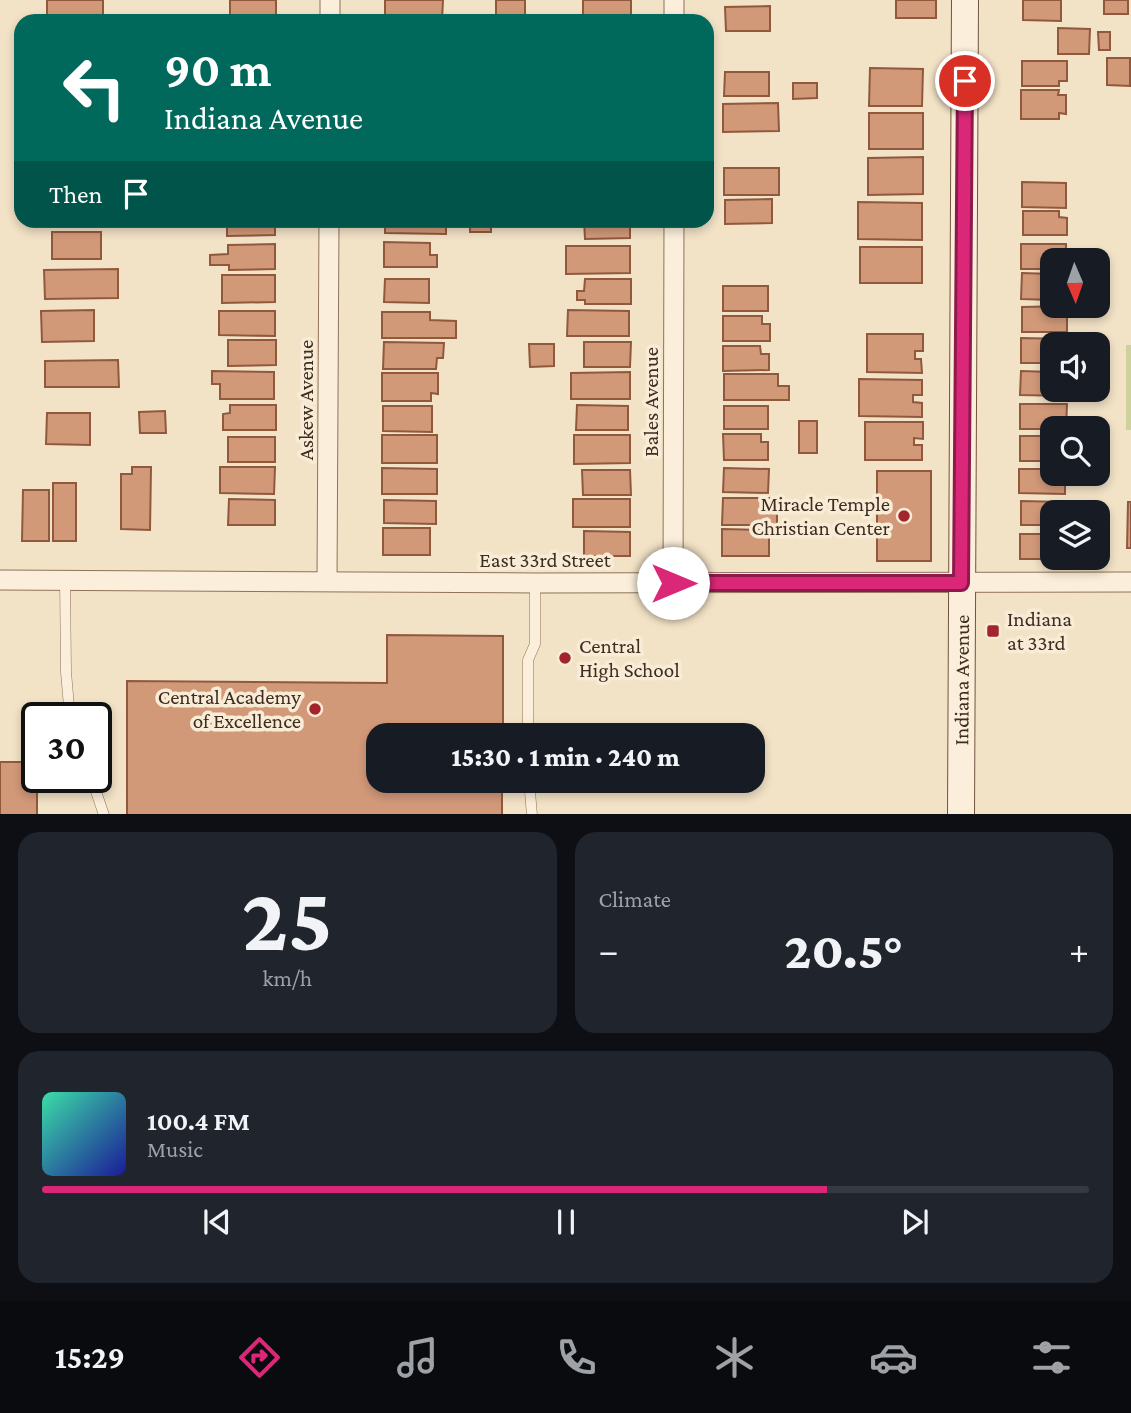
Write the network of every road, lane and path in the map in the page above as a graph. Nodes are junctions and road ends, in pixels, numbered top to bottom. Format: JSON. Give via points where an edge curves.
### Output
{"nodes":[{"id":1,"x":965,"y":0,"type":"edge"},
{"id":2,"x":329,"y":228,"type":"edge"},
{"id":3,"x":674,"y":228,"type":"edge"},
{"id":4,"x":0,"y":579,"type":"edge"},
{"id":5,"x":65,"y":580,"type":"junction"},
{"id":6,"x":327,"y":581,"type":"junction"},
{"id":7,"x":1131,"y":582,"type":"edge"},
{"id":8,"x":534,"y":583,"type":"junction"},
{"id":9,"x":673,"y":583,"type":"junction"},
{"id":10,"x":961,"y":583,"type":"junction"},
{"id":11,"x":69,"y":702,"type":"edge"},
{"id":12,"x":528,"y":723,"type":"edge"},
{"id":13,"x":97,"y":793,"type":"edge"},
{"id":14,"x":530,"y":793,"type":"edge"},
{"id":15,"x":104,"y":814,"type":"edge"},
{"id":16,"x":532,"y":814,"type":"edge"},
{"id":17,"x":961,"y":814,"type":"edge"}],
"edges":[{"from":1,"to":10,"type":"street","name":"Indiana Avenue"},
{"from":2,"to":6,"type":"street","name":"Askew Avenue"},
{"from":3,"to":9,"type":"street","name":"Bales Avenue"},
{"from":4,"to":5,"type":"street","name":"East 33rd Street"},
{"from":5,"to":6,"type":"street","name":"East 33rd Street"},
{"from":5,"to":11,"type":"lane"},
{"from":6,"to":8,"type":"street","name":"East 33rd Street"},
{"from":7,"to":10,"type":"street","name":"East 33rd Street"},
{"from":8,"to":9,"type":"street","name":"East 33rd Street"},
{"from":8,"to":12,"type":"lane","via":[[535,644],[528,660]]},
{"from":9,"to":10,"type":"street","name":"East 33rd Street"},
{"from":10,"to":17,"type":"street","name":"Indiana Avenue"},
{"from":13,"to":15,"type":"lane"},
{"from":14,"to":16,"type":"lane"}]}
